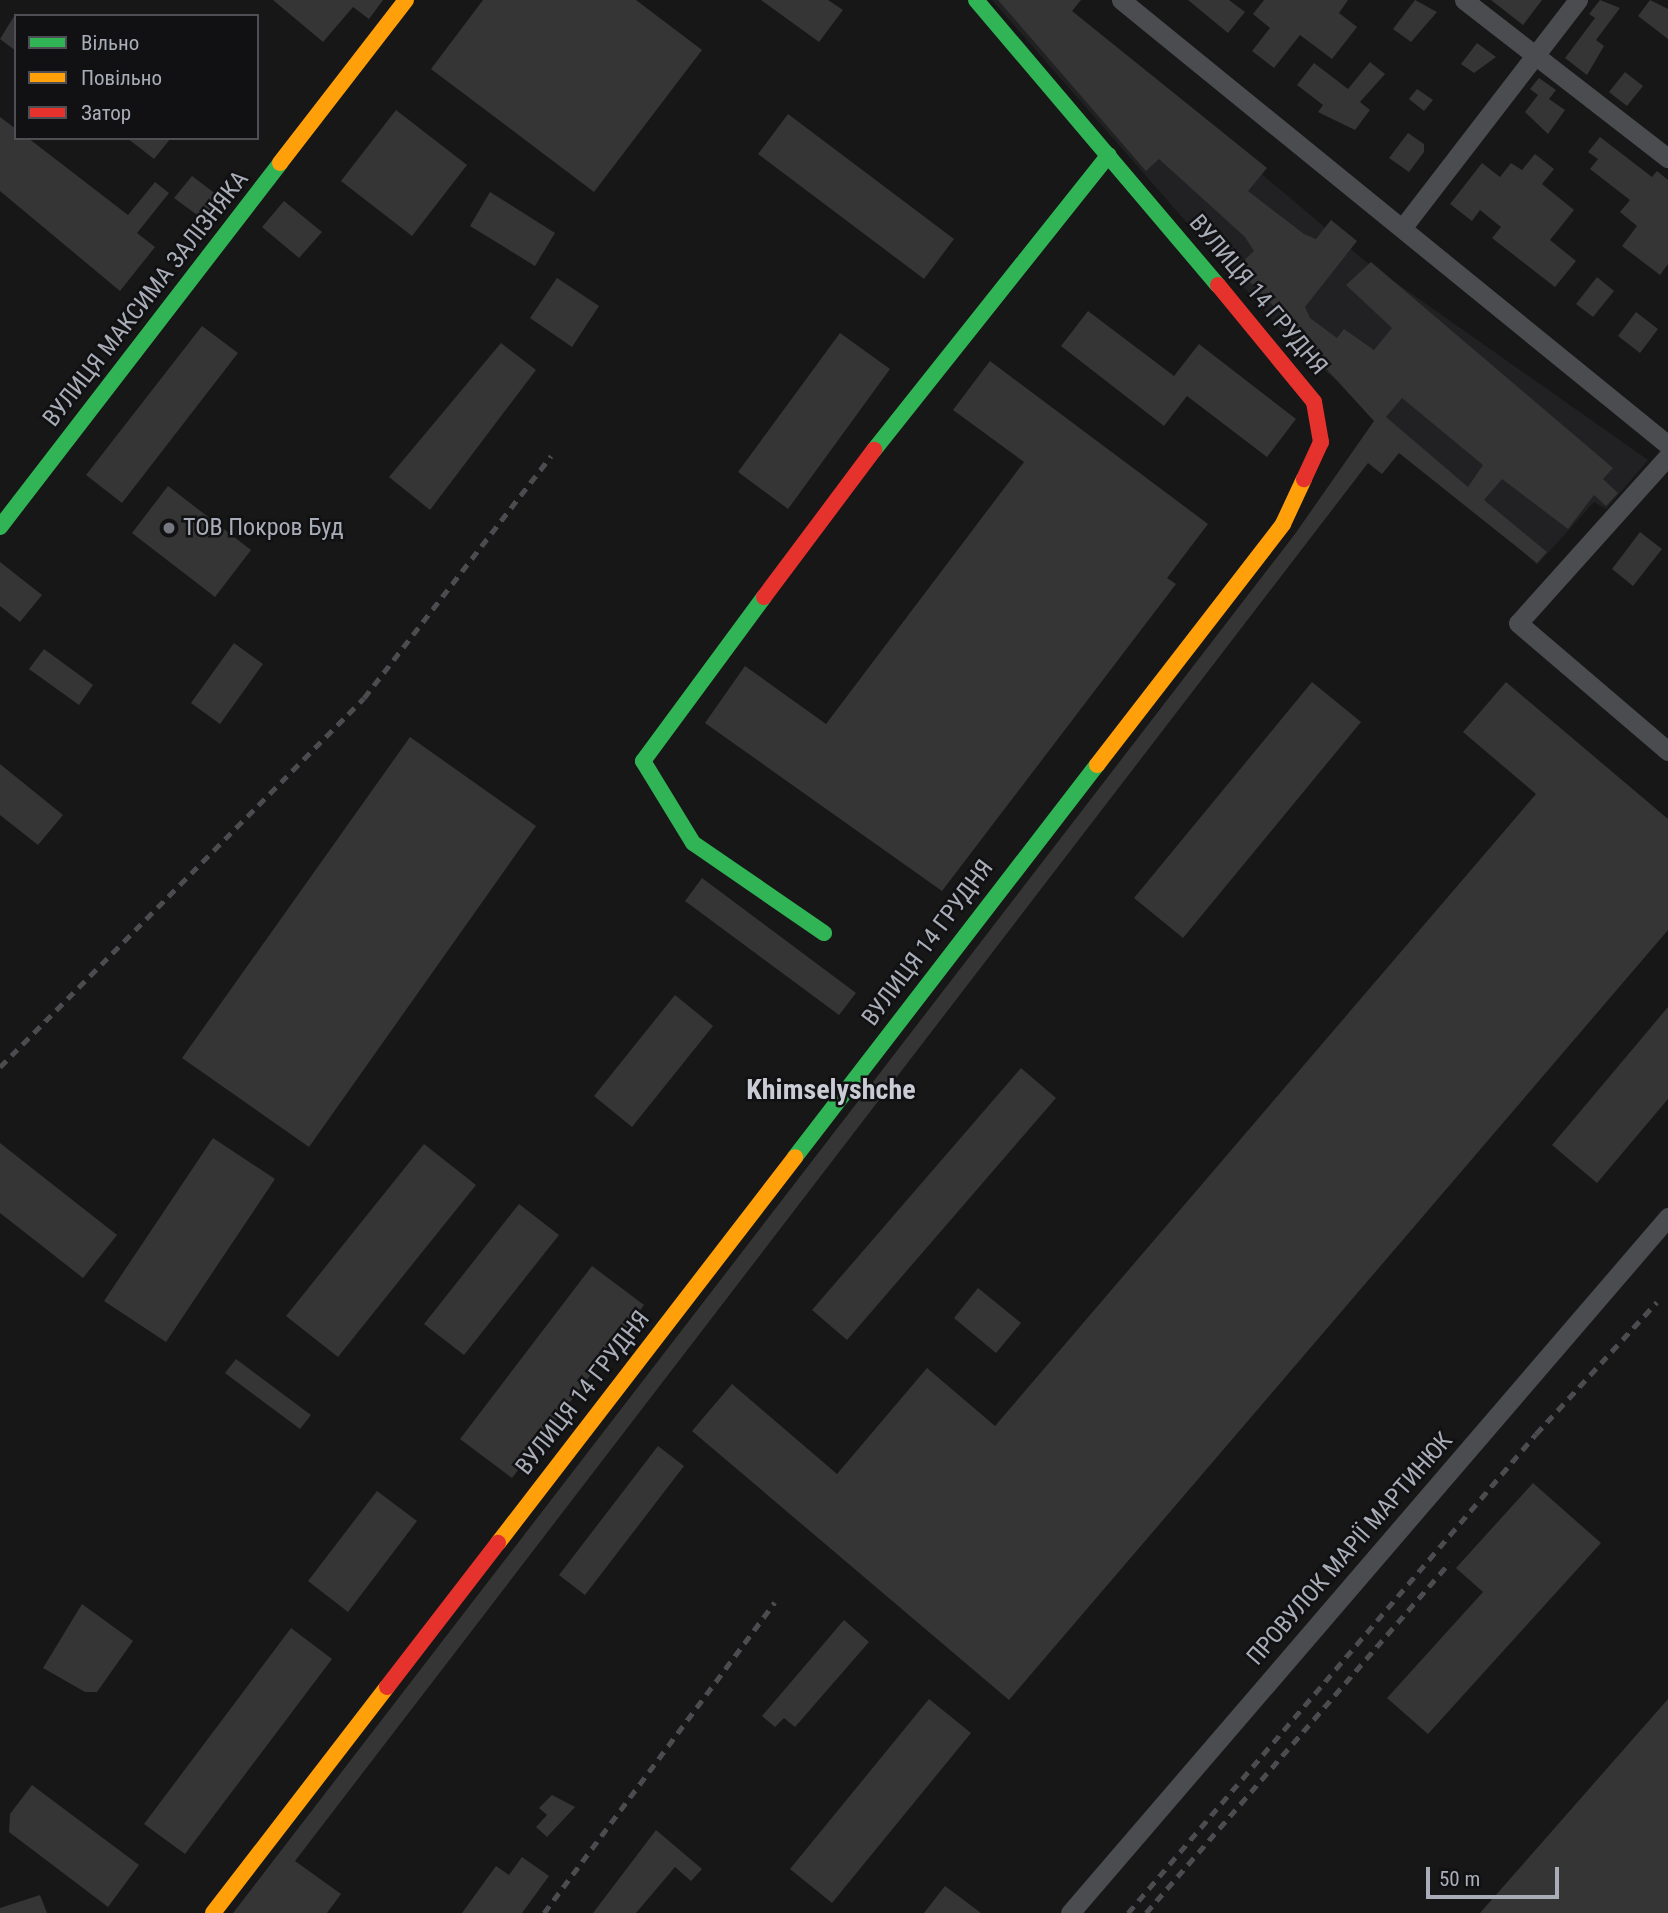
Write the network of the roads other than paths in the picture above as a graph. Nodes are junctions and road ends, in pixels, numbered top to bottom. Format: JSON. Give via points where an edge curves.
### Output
{"nodes":[{"id":1,"x":406,"y":0,"type":"edge"},
{"id":2,"x":976,"y":0,"type":"edge"},
{"id":3,"x":1121,"y":0,"type":"edge"},
{"id":4,"x":1464,"y":0,"type":"edge"},
{"id":5,"x":1578,"y":0,"type":"edge"},
{"id":6,"x":1536,"y":54,"type":"junction"},
{"id":7,"x":1109,"y":155,"type":"junction"},
{"id":8,"x":1668,"y":158,"type":"edge"},
{"id":9,"x":1403,"y":227,"type":"junction"},
{"id":10,"x":1668,"y":445,"type":"edge"},
{"id":11,"x":1668,"y":456,"type":"edge"},
{"id":12,"x":0,"y":527,"type":"edge"},
{"id":13,"x":1668,"y":751,"type":"edge"},
{"id":14,"x":824,"y":933,"type":"dead end"},
{"id":15,"x":1668,"y":1217,"type":"edge"},
{"id":16,"x":212,"y":1913,"type":"edge"},
{"id":17,"x":1070,"y":1913,"type":"edge"}],
"edges":[{"from":1,"to":12,"type":"street","name":"ВУЛИЦЯ МАКСИМА ЗАЛІЗНЯКА"},
{"from":2,"to":7,"type":"street","name":"ВУЛИЦЯ 14 ГРУДНЯ"},
{"from":3,"to":9,"type":"street"},
{"from":4,"to":6,"type":"street"},
{"from":5,"to":6,"type":"street"},
{"from":6,"to":8,"type":"street"},
{"from":6,"to":9,"type":"street"},
{"from":7,"to":14,"type":"street","via":[[929,376],[643,761],[693,843]]},
{"from":7,"to":16,"type":"street","name":"ВУЛИЦЯ 14 ГРУДНЯ","via":[[1314,402],[1321,442],[1283,524]]},
{"from":9,"to":10,"type":"street"},
{"from":11,"to":13,"type":"street","via":[[1518,623]]},
{"from":15,"to":17,"type":"street","name":"ПРОВУЛОК МАРІЇ МАРТИНЮК"}]}
